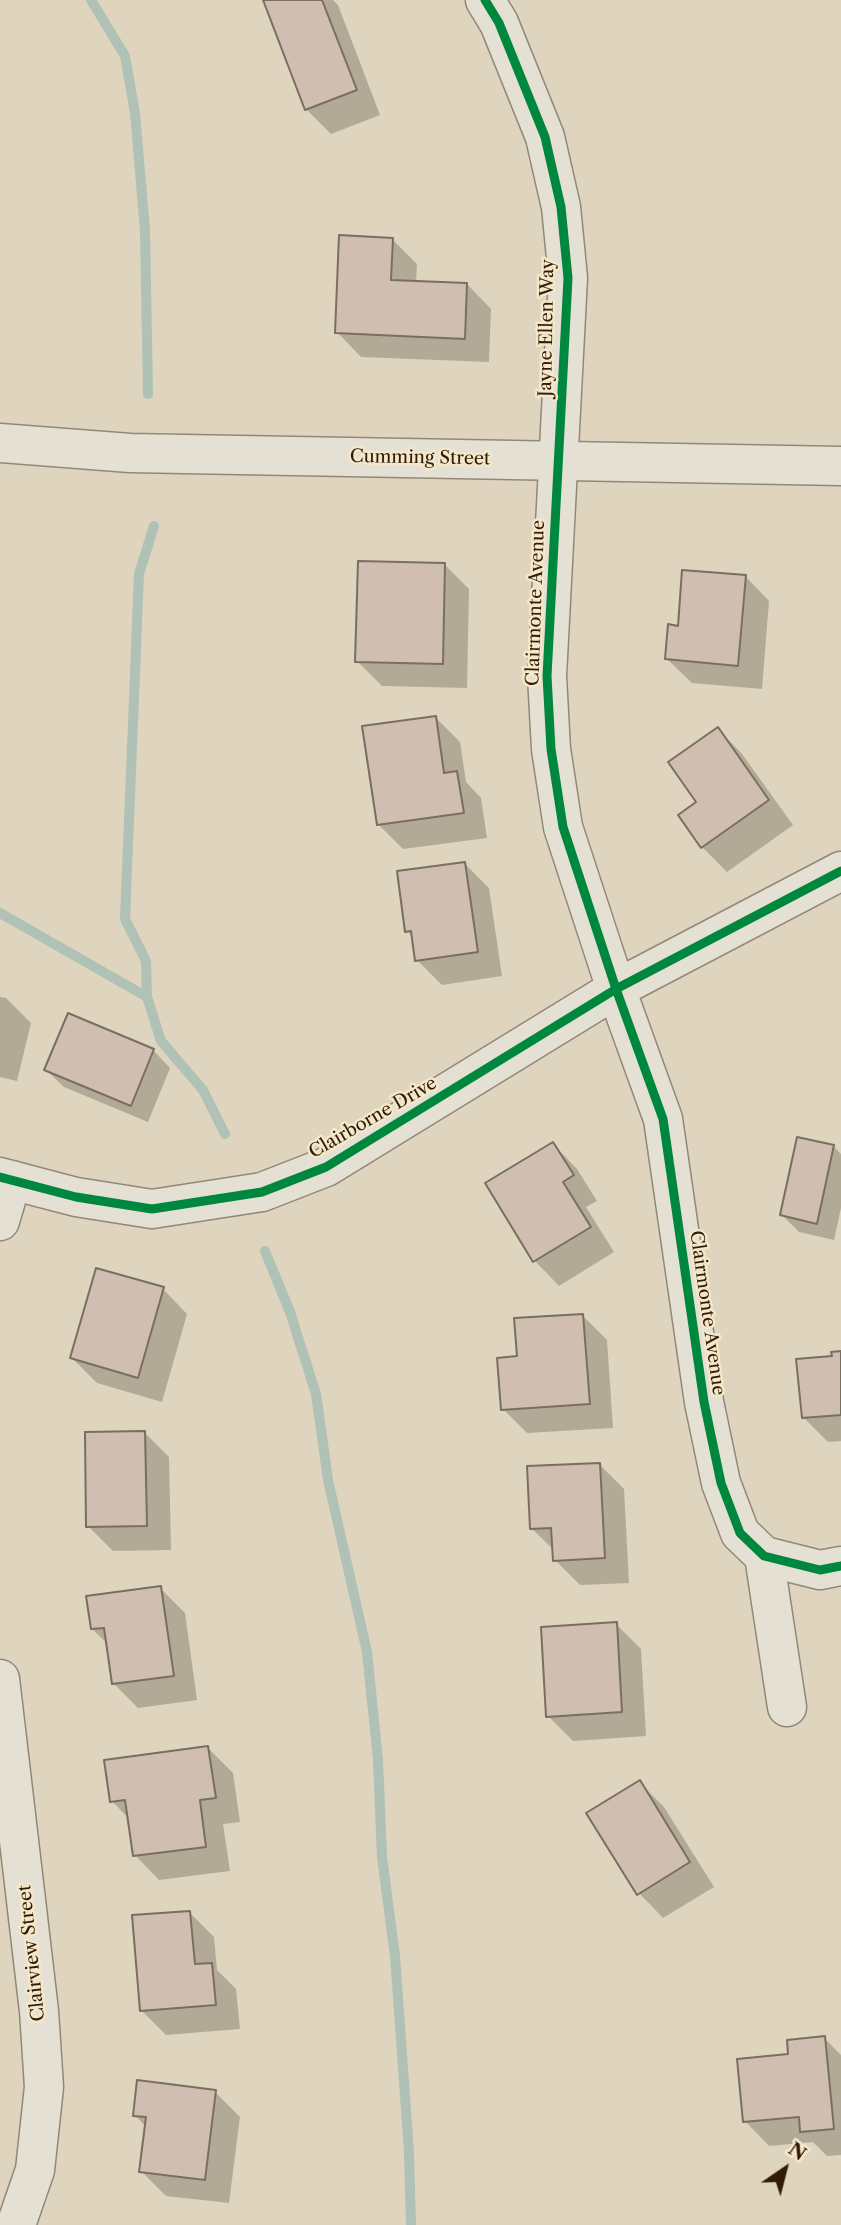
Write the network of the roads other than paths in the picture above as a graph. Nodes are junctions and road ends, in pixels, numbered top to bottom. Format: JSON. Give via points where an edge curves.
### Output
{"nodes":[{"id":1,"x":485,"y":0,"type":"edge"},
{"id":2,"x":0,"y":443,"type":"edge"},
{"id":3,"x":558,"y":461,"type":"junction"},
{"id":4,"x":841,"y":466,"type":"edge"},
{"id":5,"x":841,"y":871,"type":"edge"},
{"id":6,"x":616,"y":989,"type":"junction"},
{"id":7,"x":6,"y":1178,"type":"edge"},
{"id":8,"x":0,"y":1221,"type":"edge"},
{"id":9,"x":764,"y":1556,"type":"junction"},
{"id":10,"x":841,"y":1566,"type":"edge"},
{"id":11,"x":0,"y":1678,"type":"edge"},
{"id":12,"x":787,"y":1707,"type":"dead end"},
{"id":13,"x":16,"y":2225,"type":"edge"}],
"edges":[{"from":1,"to":3,"type":"street","name":"Jayne Ellen Way","via":[[499,23],[545,137],[561,207],[568,278]]},
{"from":2,"to":3,"type":"street","name":"Cumming Street","via":[[130,453]]},
{"from":3,"to":4,"type":"street","name":"Cumming Street"},
{"from":3,"to":6,"type":"street","name":"Clairmonte Avenue","via":[[547,676],[551,749],[563,827]]},
{"from":5,"to":6,"type":"street"},
{"from":6,"to":7,"type":"street","name":"Clairborne Drive","via":[[326,1167],[262,1192],[152,1209],[76,1197]]},
{"from":6,"to":9,"type":"street","name":"Clairmonte Avenue","via":[[663,1119],[704,1402],[721,1483],[740,1533]]},
{"from":7,"to":8,"type":"street"},
{"from":9,"to":10,"type":"street","via":[[820,1570]]},
{"from":9,"to":12,"type":"street"},
{"from":11,"to":13,"type":"street","name":"Clairview Street","via":[[44,2087],[35,2170]]}]}
